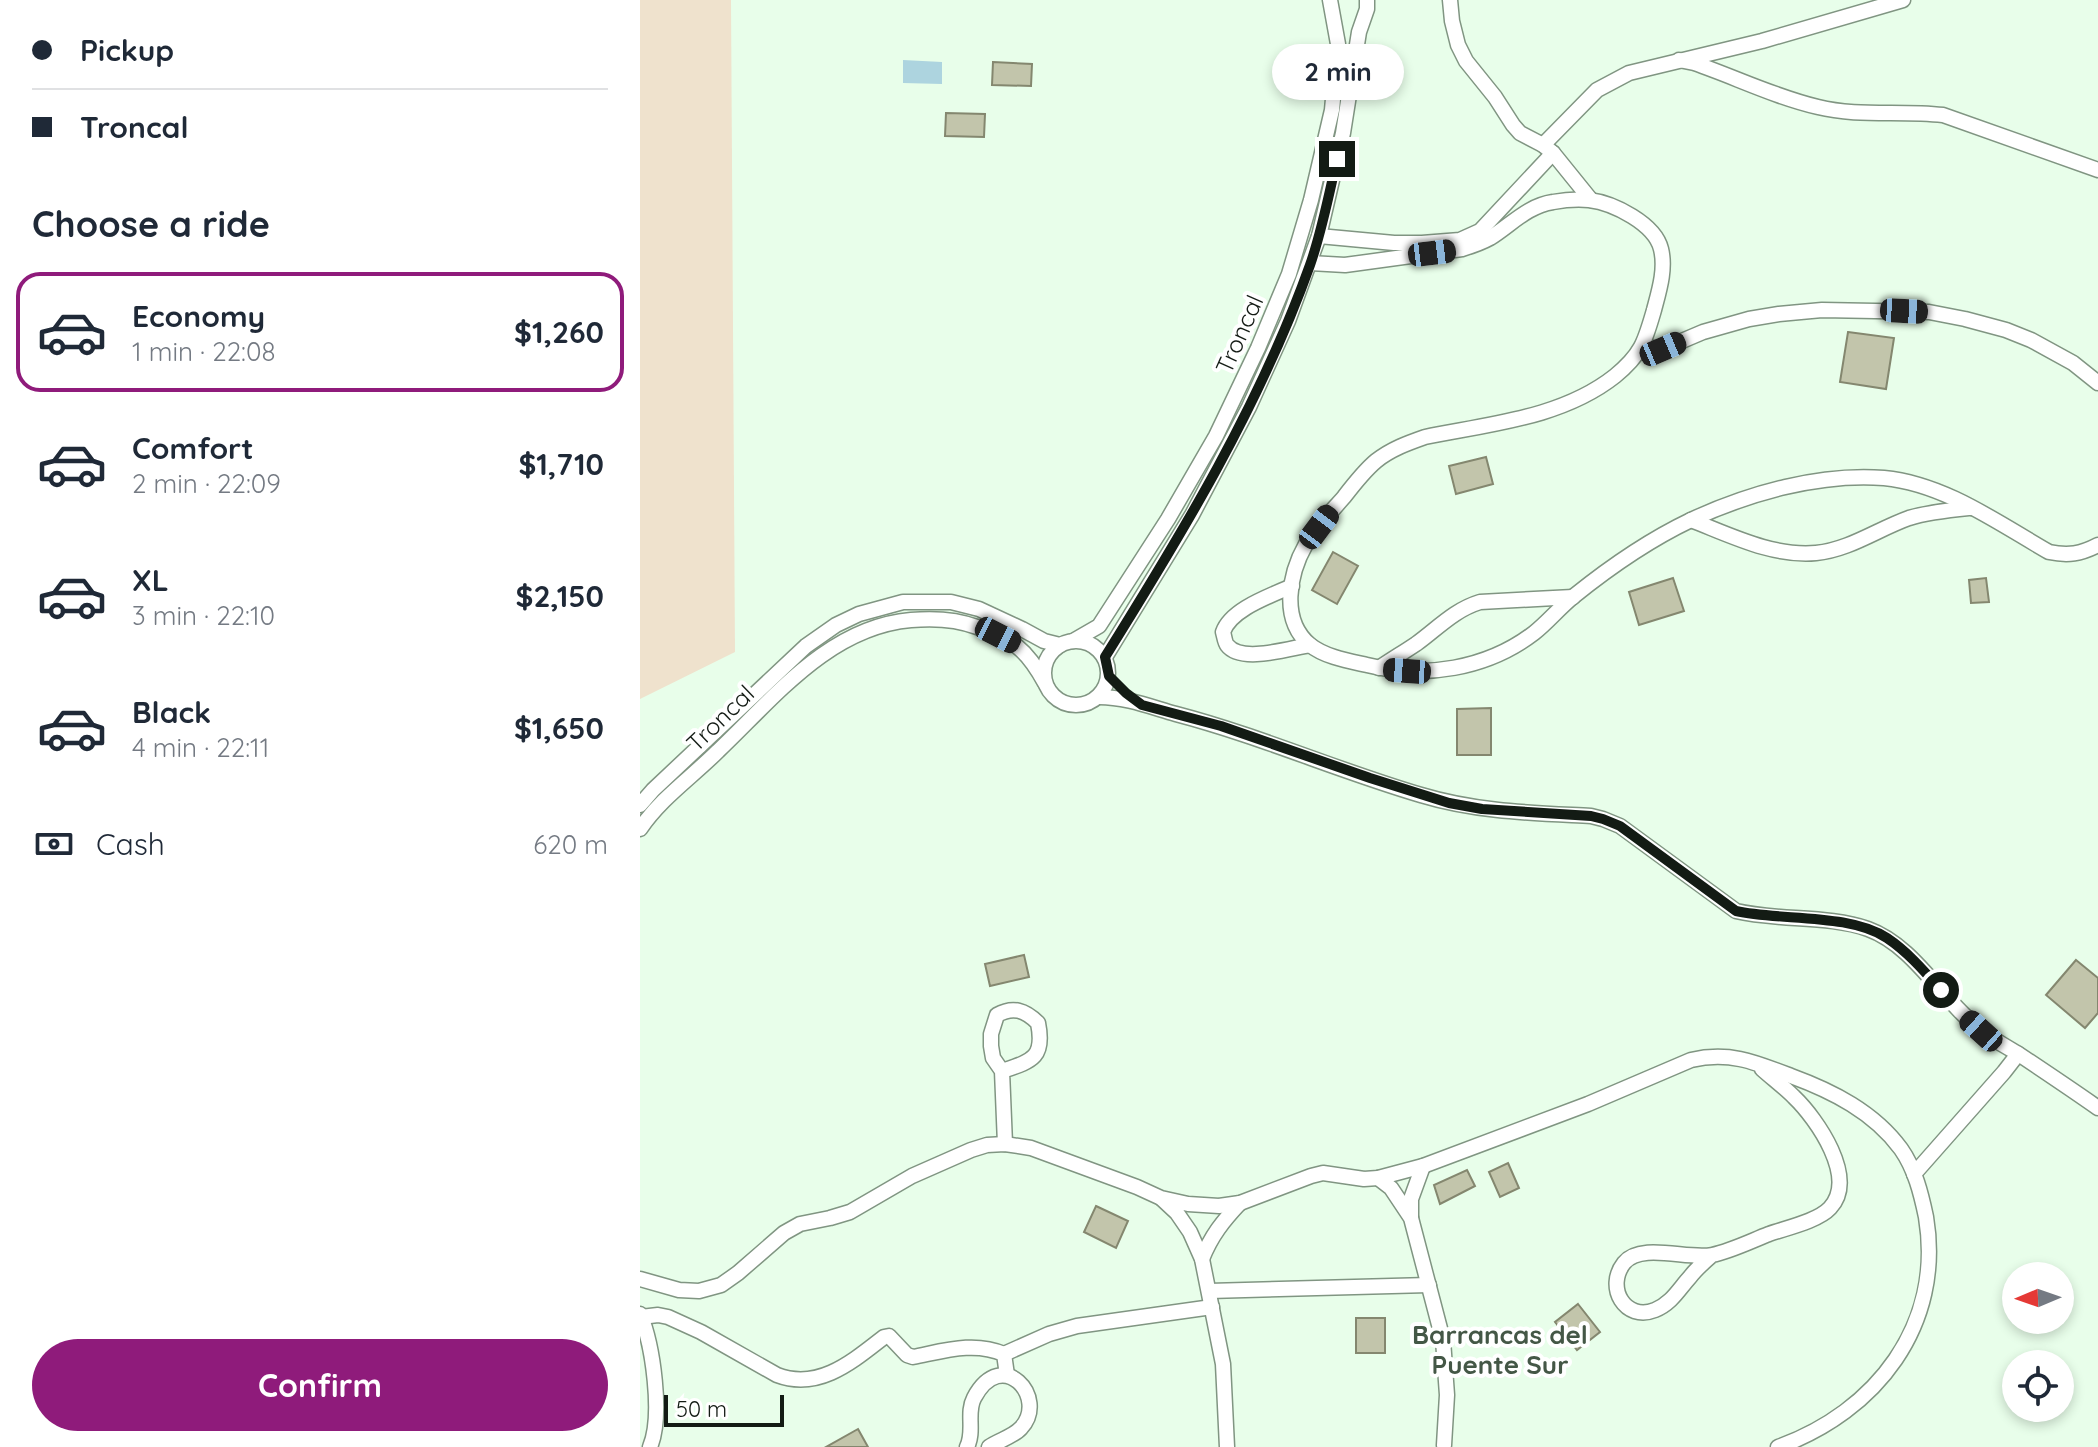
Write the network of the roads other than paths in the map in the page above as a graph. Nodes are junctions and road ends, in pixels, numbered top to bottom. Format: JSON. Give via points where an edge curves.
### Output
{"nodes":[{"id":1,"x":1330,"y":0,"type":"edge"},
{"id":2,"x":1367,"y":0,"type":"edge"},
{"id":3,"x":1450,"y":0,"type":"edge"},
{"id":4,"x":1903,"y":0,"type":"edge"},
{"id":5,"x":1679,"y":60,"type":"junction"},
{"id":6,"x":1548,"y":149,"type":"junction"},
{"id":7,"x":2098,"y":170,"type":"edge"},
{"id":8,"x":1591,"y":200,"type":"junction"},
{"id":9,"x":1319,"y":236,"type":"junction"},
{"id":10,"x":1310,"y":263,"type":"junction"},
{"id":11,"x":1643,"y":347,"type":"junction"},
{"id":12,"x":2098,"y":383,"type":"edge"},
{"id":13,"x":1970,"y":508,"type":"junction"},
{"id":14,"x":1691,"y":520,"type":"junction"},
{"id":15,"x":2098,"y":545,"type":"edge"},
{"id":16,"x":1292,"y":586,"type":"junction"},
{"id":17,"x":1573,"y":597,"type":"junction"},
{"id":18,"x":1066,"y":643,"type":"junction"},
{"id":19,"x":1310,"y":645,"type":"junction"},
{"id":20,"x":1105,"y":657,"type":"junction"},
{"id":21,"x":1379,"y":668,"type":"junction"},
{"id":22,"x":1109,"y":676,"type":"junction"},
{"id":23,"x":1045,"y":683,"type":"junction"},
{"id":24,"x":1099,"y":697,"type":"junction"},
{"id":25,"x":1142,"y":705,"type":"junction"},
{"id":26,"x":640,"y":805,"type":"edge"},
{"id":27,"x":640,"y":829,"type":"edge"},
{"id":28,"x":2018,"y":1054,"type":"junction"},
{"id":29,"x":1752,"y":1061,"type":"junction"},
{"id":30,"x":1002,"y":1071,"type":"junction"},
{"id":31,"x":2098,"y":1108,"type":"edge"},
{"id":32,"x":1005,"y":1144,"type":"junction"},
{"id":33,"x":1423,"y":1166,"type":"junction"},
{"id":34,"x":1914,"y":1174,"type":"junction"},
{"id":35,"x":1378,"y":1178,"type":"junction"},
{"id":36,"x":1161,"y":1198,"type":"junction"},
{"id":37,"x":1240,"y":1203,"type":"junction"},
{"id":38,"x":1411,"y":1218,"type":"junction"},
{"id":39,"x":1712,"y":1255,"type":"junction"},
{"id":40,"x":1202,"y":1259,"type":"junction"},
{"id":41,"x":640,"y":1279,"type":"edge"},
{"id":42,"x":1429,"y":1285,"type":"junction"},
{"id":43,"x":1209,"y":1291,"type":"junction"},
{"id":44,"x":1212,"y":1307,"type":"junction"},
{"id":45,"x":641,"y":1316,"type":"edge"},
{"id":46,"x":1004,"y":1354,"type":"junction"},
{"id":47,"x":1007,"y":1375,"type":"junction"},
{"id":48,"x":1444,"y":1445,"type":"edge"},
{"id":49,"x":650,"y":1447,"type":"edge"},
{"id":50,"x":967,"y":1447,"type":"edge"},
{"id":51,"x":989,"y":1447,"type":"edge"},
{"id":52,"x":1227,"y":1447,"type":"edge"},
{"id":53,"x":1778,"y":1447,"type":"edge"}],
"edges":[{"from":1,"to":18,"type":"street","name":"Troncal","via":[[1338,44],[1332,110],[1289,274],[1216,436],[1175,508],[1099,626]]},
{"from":2,"to":9,"type":"street","name":"Troncal"},
{"from":3,"to":6,"type":"street","via":[[1466,61],[1520,133]]},
{"from":4,"to":5,"type":"street"},
{"from":5,"to":6,"type":"street","via":[[1629,73],[1597,90]]},
{"from":5,"to":7,"type":"street","via":[[1819,108],[1943,115]]},
{"from":6,"to":8,"type":"street"},
{"from":6,"to":9,"type":"street","via":[[1480,231],[1460,240],[1394,243]]},
{"from":8,"to":10,"type":"street","via":[[1537,206],[1491,237],[1462,249],[1345,265]]},
{"from":8,"to":11,"type":"street","via":[[1642,223],[1661,248],[1660,286]]},
{"from":9,"to":10,"type":"street","name":"Troncal"},
{"from":10,"to":20,"type":"street","name":"Troncal","via":[[1220,464]]},
{"from":11,"to":12,"type":"street","via":[[1663,349],[1703,332],[1779,314],[1929,312],[2031,340]]},
{"from":11,"to":16,"type":"street","via":[[1617,374],[1576,399],[1535,415],[1425,437],[1389,452],[1350,488],[1307,542]]},
{"from":13,"to":14,"type":"street","via":[[1921,486],[1856,477],[1774,490]]},
{"from":13,"to":14,"type":"street","via":[[1924,514],[1818,553],[1773,550]]},
{"from":13,"to":15,"type":"street","via":[[2049,552],[2074,554]]},
{"from":14,"to":17,"type":"street","via":[[1629,555]]},
{"from":16,"to":19,"type":"street","via":[[1295,625]]},
{"from":16,"to":19,"type":"street","via":[[1230,618],[1223,632],[1226,644],[1236,653],[1252,655]]},
{"from":17,"to":21,"type":"street","via":[[1468,606]]},
{"from":17,"to":21,"type":"street","via":[[1534,633],[1473,664],[1430,671]]},
{"from":18,"to":20,"type":"street","name":"Troncal","via":[[1091,644]]},
{"from":18,"to":23,"type":"street","via":[[1046,661]]},
{"from":18,"to":26,"type":"street","name":"Troncal","via":[[1044,641],[979,609],[951,602],[903,602],[859,614],[806,646]]},
{"from":19,"to":21,"type":"street"},
{"from":20,"to":22,"type":"street"},
{"from":22,"to":24,"type":"street"},
{"from":22,"to":25,"type":"street"},
{"from":23,"to":24,"type":"street","name":"Troncal","via":[[1068,705]]},
{"from":23,"to":27,"type":"street","name":"Troncal","via":[[1034,662],[1014,643],[969,624],[929,618],[882,623],[838,643],[807,665]]},
{"from":24,"to":25,"type":"street"},
{"from":25,"to":28,"type":"street","via":[[1221,726],[1449,803],[1603,819],[1736,911],[1844,923],[1887,938],[1981,1031]]},
{"from":28,"to":31,"type":"street"},
{"from":28,"to":34,"type":"street"},
{"from":29,"to":33,"type":"street","via":[[1731,1056],[1691,1060]]},
{"from":29,"to":34,"type":"street","via":[[1820,1086],[1859,1109],[1901,1150]]},
{"from":29,"to":39,"type":"street","via":[[1808,1112],[1838,1164],[1841,1182],[1837,1199],[1822,1215]]},
{"from":30,"to":30,"type":"street","via":[[993,1058],[991,1034],[997,1015],[1016,1009],[1038,1023],[1041,1045],[1035,1056]]},
{"from":30,"to":32,"type":"street"},
{"from":32,"to":36,"type":"street","via":[[1031,1148]]},
{"from":32,"to":41,"type":"street","via":[[971,1150],[850,1212],[800,1224],[721,1285],[679,1290]]},
{"from":33,"to":35,"type":"street"},
{"from":33,"to":38,"type":"street","via":[[1411,1199]]},
{"from":34,"to":53,"type":"street","via":[[1928,1229],[1929,1263],[1926,1293],[1911,1331],[1866,1396],[1820,1429]]},
{"from":35,"to":37,"type":"street","via":[[1323,1173]]},
{"from":35,"to":38,"type":"street"},
{"from":36,"to":37,"type":"street","via":[[1219,1206]]},
{"from":36,"to":40,"type":"street","via":[[1190,1232]]},
{"from":37,"to":40,"type":"street","via":[[1210,1238]]},
{"from":38,"to":42,"type":"street"},
{"from":39,"to":39,"type":"street","via":[[1636,1255],[1620,1270],[1622,1304],[1629,1310],[1653,1311],[1671,1300]]},
{"from":40,"to":43,"type":"street"},
{"from":42,"to":43,"type":"street"},
{"from":42,"to":48,"type":"street","via":[[1443,1340]]},
{"from":43,"to":44,"type":"street"},
{"from":44,"to":46,"type":"street","via":[[1077,1326]]},
{"from":44,"to":52,"type":"street","via":[[1223,1364]]},
{"from":45,"to":46,"type":"street","via":[[668,1317],[787,1379],[832,1373],[889,1336],[913,1357],[979,1347]]},
{"from":45,"to":49,"type":"street","via":[[656,1392]]},
{"from":46,"to":47,"type":"street"},
{"from":47,"to":50,"type":"street","via":[[987,1382],[972,1401]]},
{"from":47,"to":51,"type":"street","via":[[1028,1394],[1026,1420]]}]}
